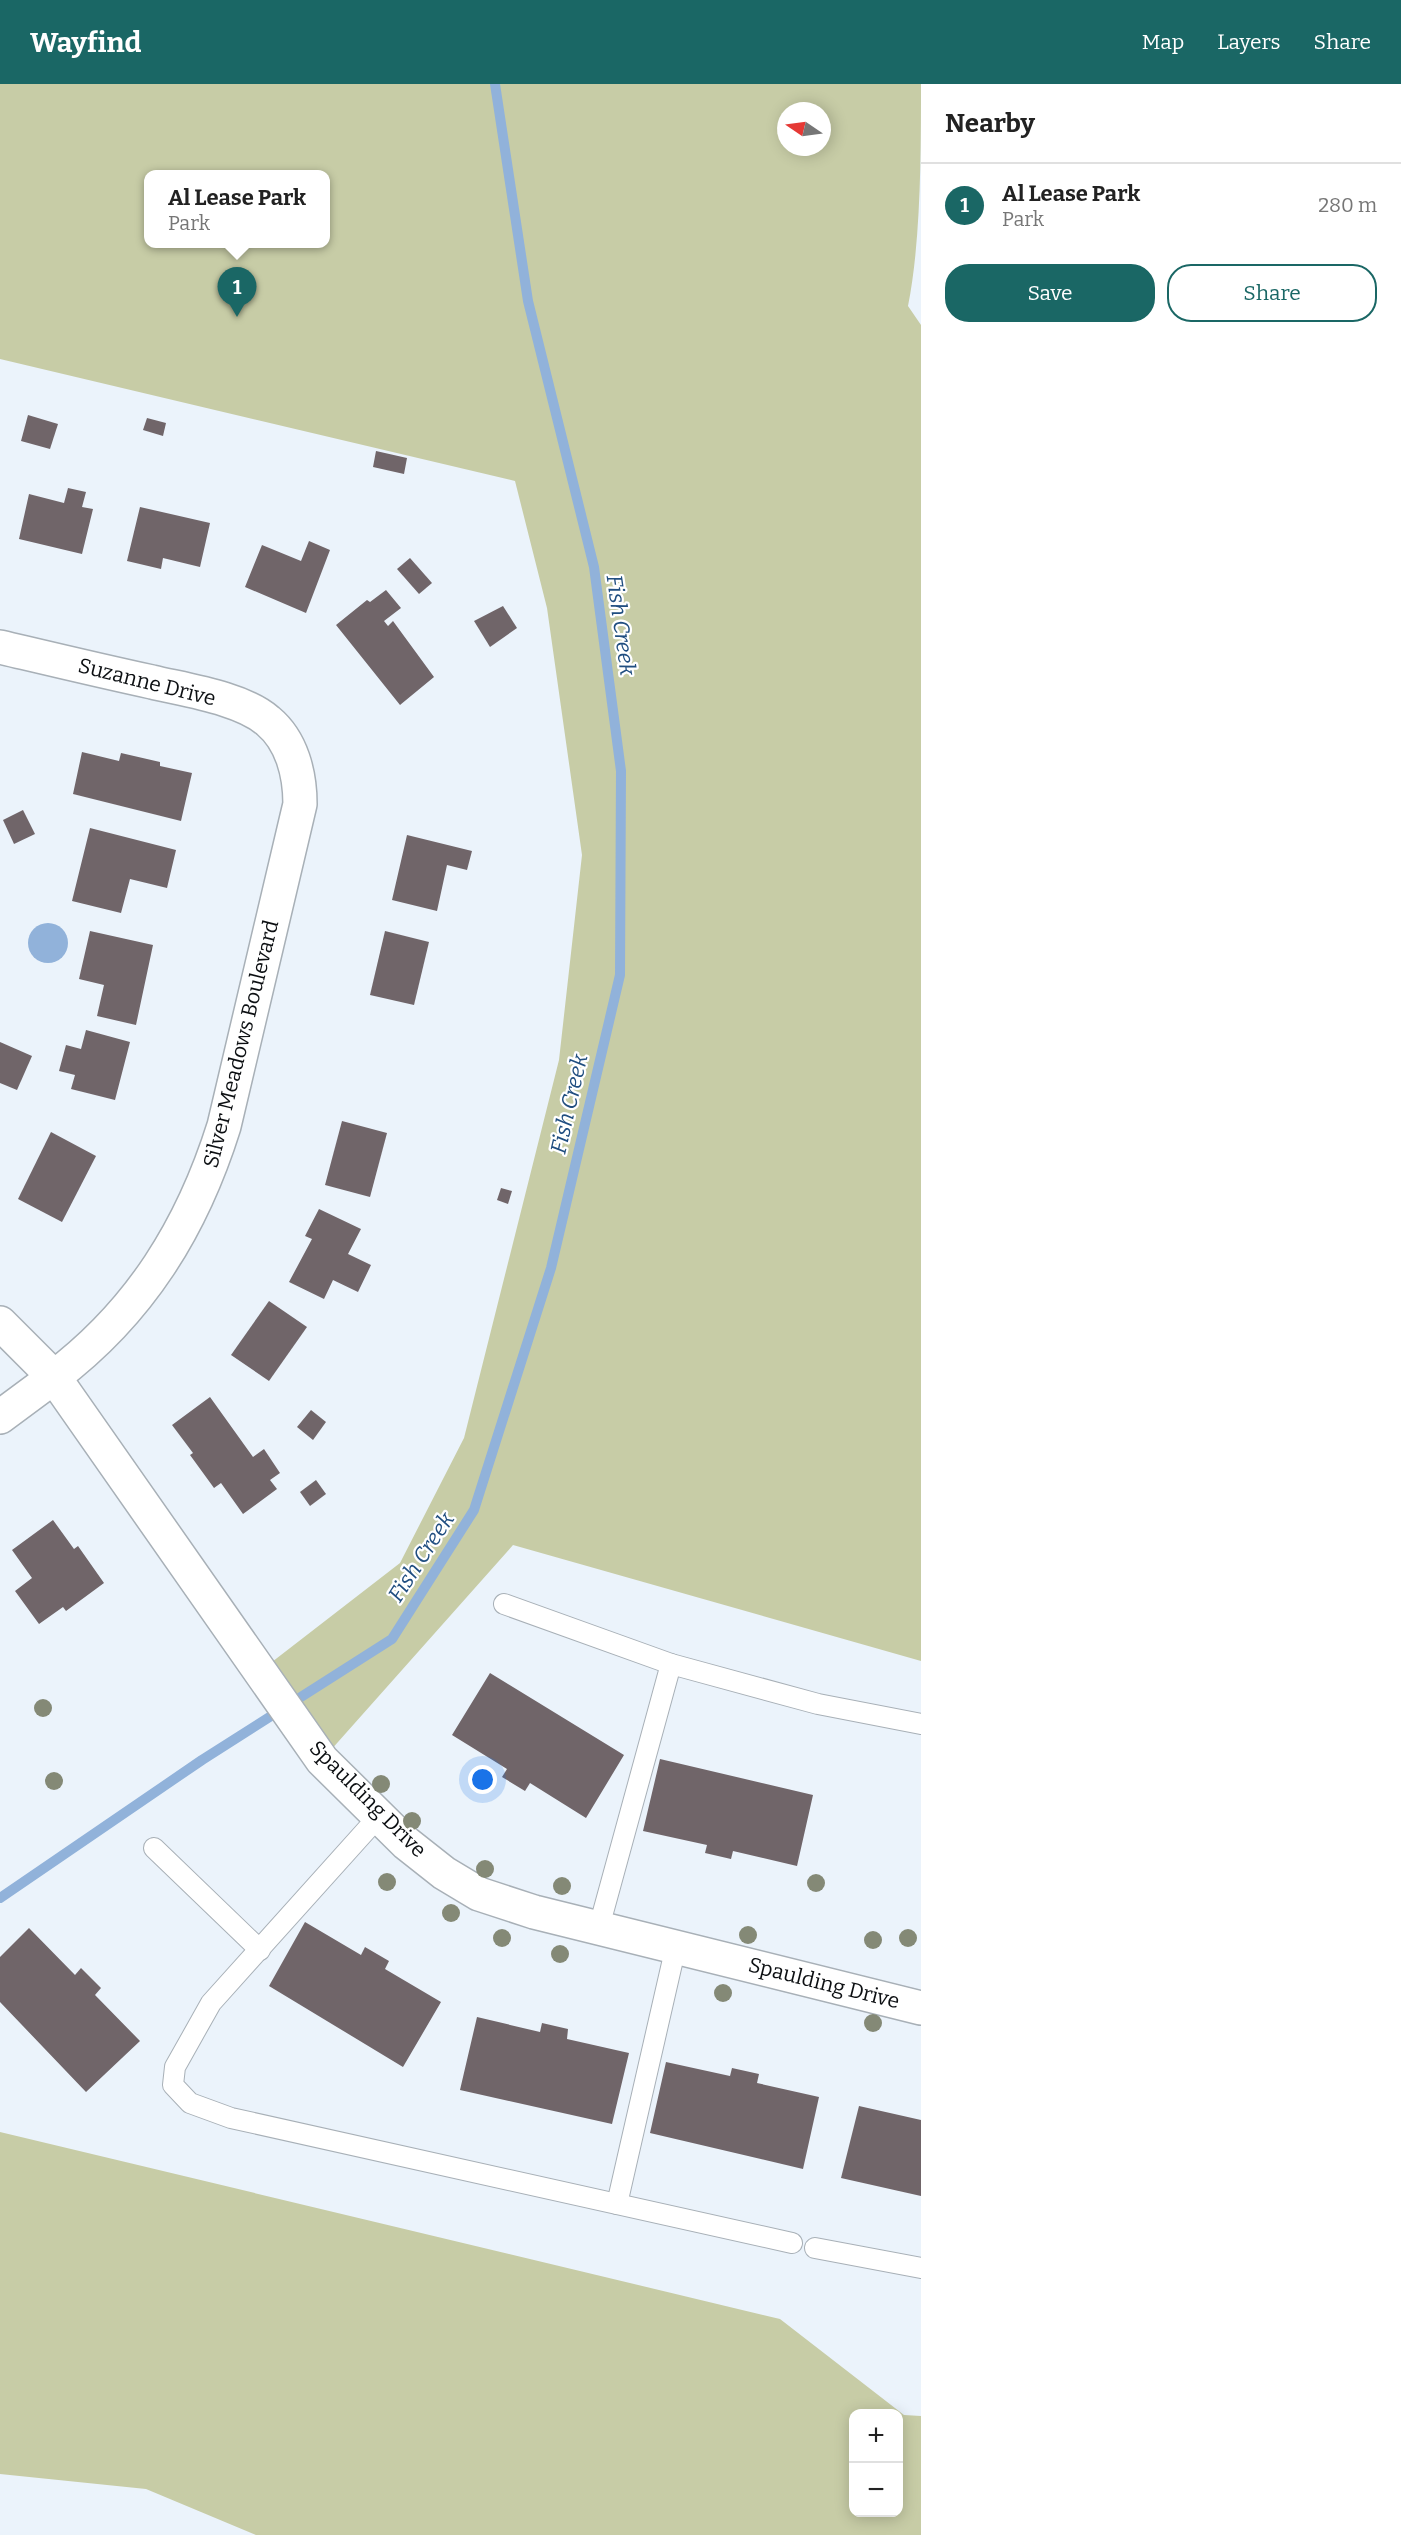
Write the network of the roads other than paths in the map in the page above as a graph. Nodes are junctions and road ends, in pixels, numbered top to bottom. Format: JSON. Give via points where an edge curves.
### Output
{"nodes":[{"id":1,"x":0,"y":647,"type":"edge"},
{"id":2,"x":283,"y":740,"type":"joint"},
{"id":3,"x":0,"y":1323,"type":"edge"},
{"id":4,"x":54,"y":1377,"type":"junction"},
{"id":5,"x":0,"y":1417,"type":"edge"},
{"id":6,"x":504,"y":1604,"type":"dead end"},
{"id":7,"x":671,"y":1664,"type":"junction"},
{"id":8,"x":921,"y":1724,"type":"edge"},
{"id":9,"x":379,"y":1816,"type":"junction"},
{"id":10,"x":154,"y":1848,"type":"dead end"},
{"id":11,"x":599,"y":1927,"type":"junction"},
{"id":12,"x":676,"y":1946,"type":"junction"},
{"id":13,"x":260,"y":1950,"type":"junction"},
{"id":14,"x":921,"y":2008,"type":"edge"},
{"id":15,"x":618,"y":2204,"type":"junction"},
{"id":16,"x":792,"y":2243,"type":"dead end"},
{"id":17,"x":815,"y":2248,"type":"dead end"},
{"id":18,"x":921,"y":2268,"type":"edge"}],
"edges":[{"from":1,"to":2,"type":"street","name":"Suzanne Drive","via":[[230,702],[261,716]]},
{"from":2,"to":4,"type":"street","name":"Silver Meadows Boulevard","via":[[300,782],[300,804],[230,1104],[211,1167],[195,1206],[146,1285],[86,1353]]},
{"from":3,"to":4,"type":"street","name":"Spaulding Drive"},
{"from":4,"to":5,"type":"street","name":"Silver Meadows Boulevard"},
{"from":4,"to":9,"type":"street","name":"Spaulding Drive","via":[[322,1760]]},
{"from":6,"to":7,"type":"lane"},
{"from":7,"to":8,"type":"lane","via":[[818,1704]]},
{"from":7,"to":11,"type":"lane"},
{"from":9,"to":11,"type":"street","name":"Spaulding Drive","via":[[444,1873],[479,1894]]},
{"from":9,"to":13,"type":"lane"},
{"from":10,"to":13,"type":"lane"},
{"from":11,"to":12,"type":"street","name":"Spaulding Drive"},
{"from":12,"to":14,"type":"street","name":"Spaulding Drive"},
{"from":12,"to":15,"type":"lane"},
{"from":13,"to":15,"type":"lane","via":[[211,2003],[175,2067],[173,2085],[190,2103],[231,2118]]},
{"from":15,"to":16,"type":"lane"},
{"from":17,"to":18,"type":"lane"}]}
